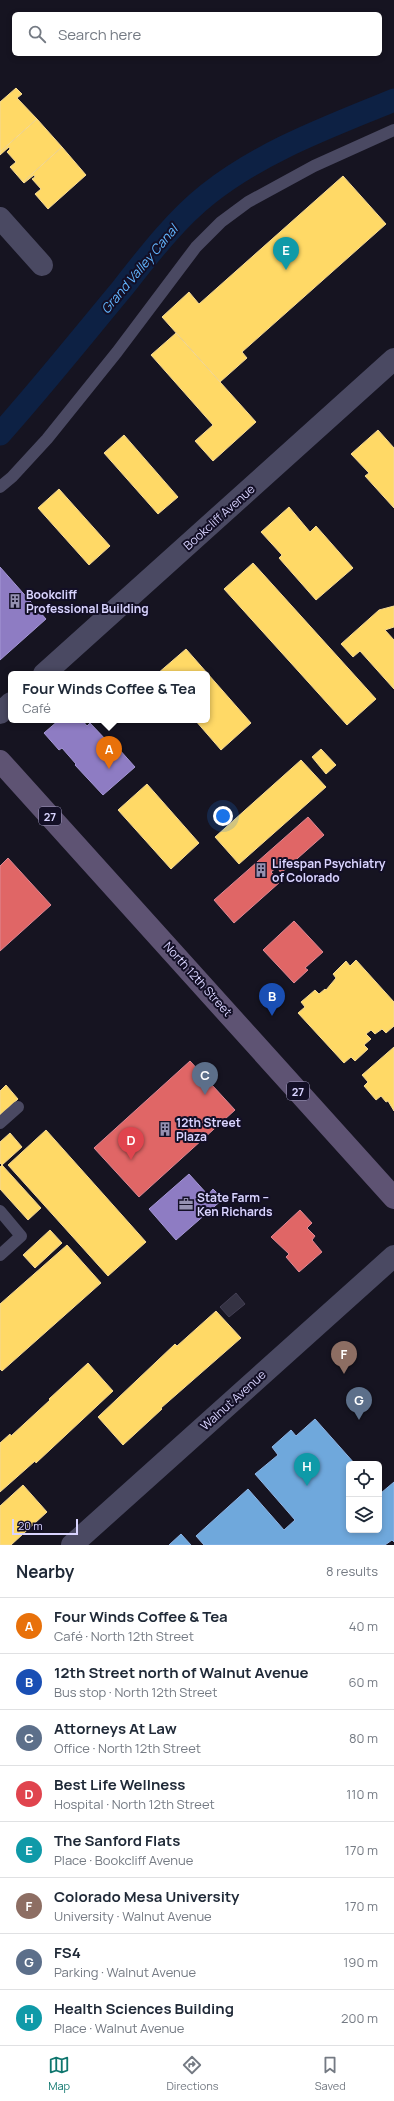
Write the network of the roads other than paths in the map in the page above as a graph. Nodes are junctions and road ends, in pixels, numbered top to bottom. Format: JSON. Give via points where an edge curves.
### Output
{"nodes":[{"id":1,"x":394,"y":130,"type":"edge"},
{"id":2,"x":0,"y":218,"type":"edge"},
{"id":3,"x":42,"y":265,"type":"dead end"},
{"id":4,"x":394,"y":359,"type":"edge"},
{"id":5,"x":0,"y":487,"type":"edge"},
{"id":6,"x":47,"y":671,"type":"edge"},
{"id":7,"x":8,"y":706,"type":"edge"},
{"id":8,"x":0,"y":713,"type":"edge"},
{"id":9,"x":0,"y":761,"type":"edge"},
{"id":10,"x":18,"y":1107,"type":"dead end"},
{"id":11,"x":0,"y":1123,"type":"edge"},
{"id":12,"x":394,"y":1198,"type":"edge"},
{"id":13,"x":0,"y":1211,"type":"edge"},
{"id":14,"x":0,"y":1255,"type":"edge"},
{"id":15,"x":394,"y":1256,"type":"edge"},
{"id":16,"x":72,"y":1545,"type":"edge"}],
"edges":[{"from":1,"to":5,"type":"lane","via":[[314,166],[248,202],[221,222],[196,247],[47,439]]},
{"from":2,"to":3,"type":"street"},
{"from":4,"to":6,"type":"street","name":"Bookcliff Avenue"},
{"from":7,"to":8,"type":"street"},
{"from":9,"to":12,"type":"main road","name":"North 12th Street","number":"27"},
{"from":10,"to":11,"type":"lane"},
{"from":13,"to":14,"type":"lane","via":[[21,1236]]},
{"from":15,"to":16,"type":"street","name":"Walnut Avenue"}]}
